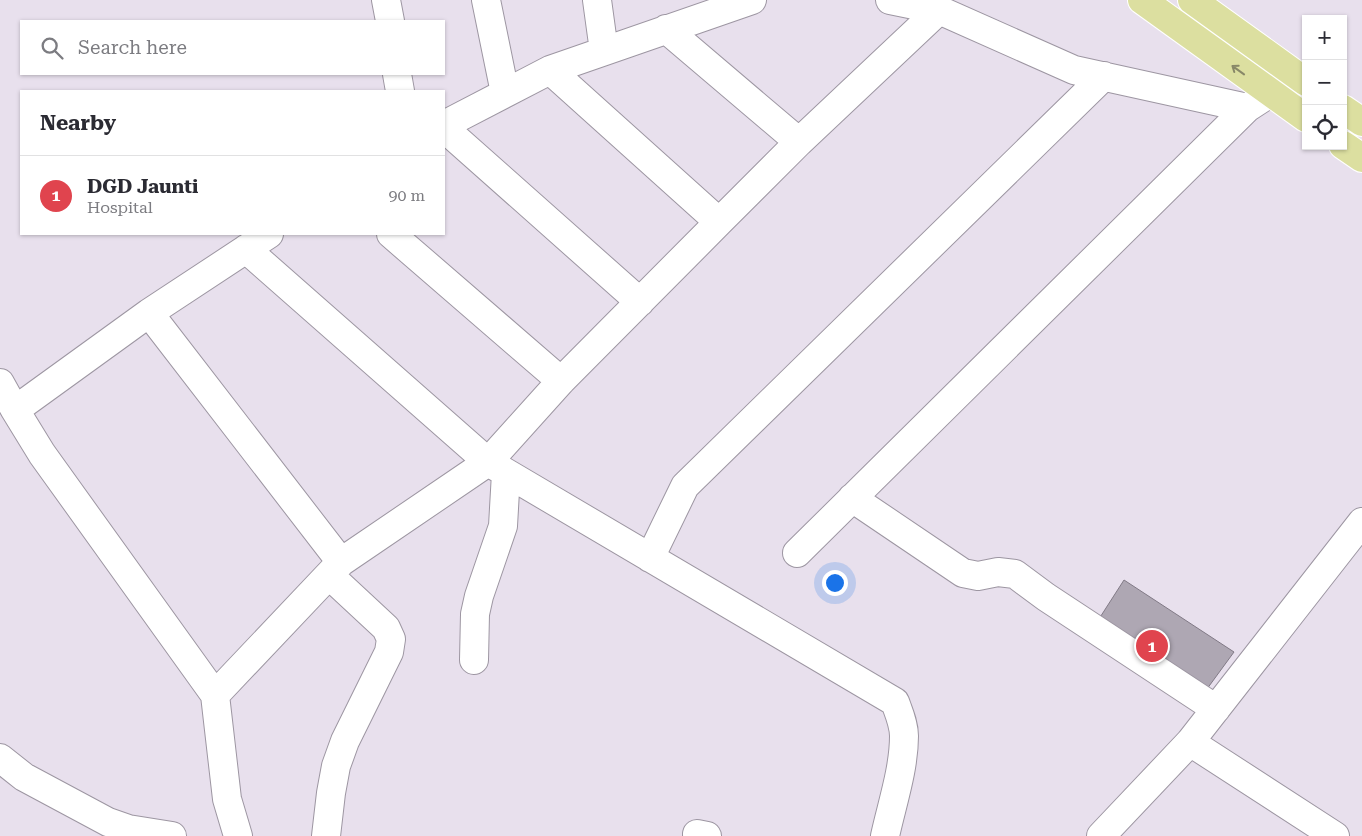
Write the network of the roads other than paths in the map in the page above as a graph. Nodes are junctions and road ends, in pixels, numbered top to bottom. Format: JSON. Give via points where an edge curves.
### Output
{"nodes":[{"id":1,"x":386,"y":0,"type":"edge"},
{"id":2,"x":486,"y":0,"type":"edge"},
{"id":3,"x":597,"y":0,"type":"edge"},
{"id":4,"x":752,"y":0,"type":"edge"},
{"id":5,"x":890,"y":0,"type":"edge"},
{"id":6,"x":1142,"y":0,"type":"edge"},
{"id":7,"x":1192,"y":0,"type":"edge"},
{"id":8,"x":939,"y":10,"type":"junction"},
{"id":9,"x":390,"y":20,"type":"edge"},
{"id":10,"x":666,"y":29,"type":"junction"},
{"id":11,"x":604,"y":51,"type":"junction"},
{"id":12,"x":550,"y":70,"type":"junction"},
{"id":13,"x":397,"y":75,"type":"edge"},
{"id":14,"x":1295,"y":75,"type":"edge"},
{"id":15,"x":1104,"y":76,"type":"junction"},
{"id":16,"x":400,"y":90,"type":"edge"},
{"id":17,"x":505,"y":93,"type":"junction"},
{"id":18,"x":1270,"y":93,"type":"junction"},
{"id":19,"x":1247,"y":108,"type":"junction"},
{"id":20,"x":1347,"y":112,"type":"edge"},
{"id":21,"x":1302,"y":115,"type":"edge"},
{"id":22,"x":1362,"y":122,"type":"edge"},
{"id":23,"x":445,"y":126,"type":"edge"},
{"id":24,"x":445,"y":128,"type":"edge"},
{"id":25,"x":799,"y":142,"type":"junction"},
{"id":26,"x":1347,"y":148,"type":"edge"},
{"id":27,"x":1362,"y":158,"type":"edge"},
{"id":28,"x":719,"y":222,"type":"junction"},
{"id":29,"x":267,"y":235,"type":"edge"},
{"id":30,"x":392,"y":235,"type":"edge"},
{"id":31,"x":246,"y":249,"type":"junction"},
{"id":32,"x":640,"y":302,"type":"junction"},
{"id":33,"x":149,"y":313,"type":"junction"},
{"id":34,"x":561,"y":381,"type":"junction"},
{"id":35,"x":0,"y":383,"type":"edge"},
{"id":36,"x":15,"y":410,"type":"junction"},
{"id":37,"x":497,"y":468,"type":"junction"},
{"id":38,"x":852,"y":498,"type":"junction"},
{"id":39,"x":1362,"y":522,"type":"edge"},
{"id":40,"x":797,"y":553,"type":"dead end"},
{"id":41,"x":650,"y":558,"type":"junction"},
{"id":42,"x":335,"y":568,"type":"junction"},
{"id":43,"x":474,"y":660,"type":"dead end"},
{"id":44,"x":215,"y":695,"type":"junction"},
{"id":45,"x":1216,"y":709,"type":"junction"},
{"id":46,"x":1190,"y":742,"type":"junction"},
{"id":47,"x":0,"y":758,"type":"edge"},
{"id":48,"x":172,"y":836,"type":"edge"},
{"id":49,"x":238,"y":836,"type":"edge"},
{"id":50,"x":326,"y":836,"type":"edge"},
{"id":51,"x":885,"y":836,"type":"edge"},
{"id":52,"x":1101,"y":836,"type":"edge"},
{"id":53,"x":1335,"y":836,"type":"edge"}],
"edges":[{"from":1,"to":9,"type":"street"},
{"from":2,"to":17,"type":"street"},
{"from":3,"to":11,"type":"street"},
{"from":4,"to":10,"type":"street"},
{"from":5,"to":8,"type":"street"},
{"from":18,"to":6,"type":"main road","one_way":true},
{"from":7,"to":14,"type":"main road"},
{"from":8,"to":15,"type":"street","via":[[1074,70]]},
{"from":8,"to":25,"type":"street"},
{"from":10,"to":11,"type":"street"},
{"from":10,"to":25,"type":"street"},
{"from":11,"to":12,"type":"street"},
{"from":12,"to":17,"type":"street"},
{"from":12,"to":28,"type":"street"},
{"from":13,"to":16,"type":"street"},
{"from":14,"to":18,"type":"street"},
{"from":15,"to":19,"type":"street"},
{"from":15,"to":41,"type":"street","via":[[685,486]]},
{"from":17,"to":23,"type":"street"},
{"from":18,"to":19,"type":"street"},
{"from":18,"to":21,"type":"main road"},
{"from":19,"to":38,"type":"street"},
{"from":20,"to":22,"type":"main road"},
{"from":24,"to":32,"type":"street"},
{"from":25,"to":28,"type":"street"},
{"from":26,"to":27,"type":"main road"},
{"from":28,"to":32,"type":"street"},
{"from":29,"to":31,"type":"street"},
{"from":30,"to":34,"type":"street"},
{"from":31,"to":33,"type":"street"},
{"from":31,"to":37,"type":"street"},
{"from":32,"to":34,"type":"street"},
{"from":33,"to":36,"type":"street"},
{"from":33,"to":42,"type":"street"},
{"from":34,"to":37,"type":"street"},
{"from":35,"to":36,"type":"street"},
{"from":36,"to":44,"type":"street","via":[[42,454]]},
{"from":37,"to":41,"type":"street"},
{"from":37,"to":42,"type":"street"},
{"from":37,"to":43,"type":"street","via":[[502,526],[475,614]]},
{"from":38,"to":40,"type":"street"},
{"from":38,"to":45,"type":"street","via":[[963,573],[978,576],[998,572],[1015,574]]},
{"from":39,"to":45,"type":"street"},
{"from":41,"to":51,"type":"street","via":[[895,702],[904,735],[902,761]]},
{"from":42,"to":44,"type":"street"},
{"from":42,"to":50,"type":"street","via":[[386,628],[391,639],[389,652],[336,766]]},
{"from":44,"to":49,"type":"street","via":[[227,799]]},
{"from":45,"to":46,"type":"street"},
{"from":46,"to":52,"type":"street"},
{"from":46,"to":53,"type":"street"},
{"from":47,"to":48,"type":"street","via":[[24,777],[108,822],[128,829]]}]}
